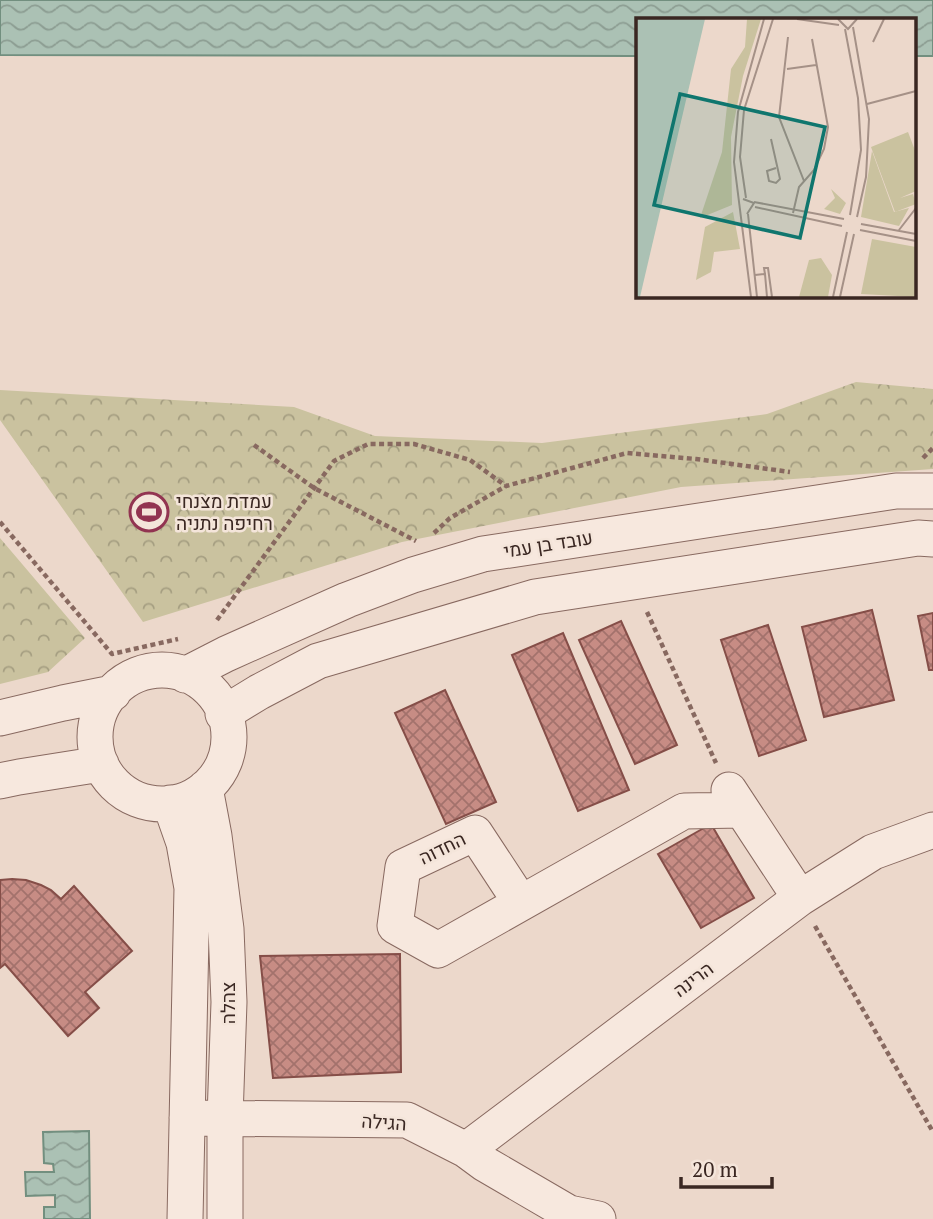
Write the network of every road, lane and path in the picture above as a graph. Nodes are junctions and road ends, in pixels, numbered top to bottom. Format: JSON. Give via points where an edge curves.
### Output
{"nodes":[{"id":1,"x":254,"y":445,"type":"dead end"},
{"id":2,"x":933,"y":448,"type":"edge"},
{"id":3,"x":802,"y":473,"type":"dead end"},
{"id":4,"x":923,"y":479,"type":"edge"},
{"id":5,"x":506,"y":486,"type":"junction"},
{"id":6,"x":314,"y":488,"type":"junction"},
{"id":7,"x":0,"y":522,"type":"edge"},
{"id":8,"x":432,"y":536,"type":"dead end"},
{"id":9,"x":933,"y":539,"type":"edge"},
{"id":10,"x":423,"y":544,"type":"dead end"},
{"id":11,"x":634,"y":583,"type":"junction"},
{"id":12,"x":217,"y":621,"type":"dead end"},
{"id":13,"x":185,"y":638,"type":"dead end"},
{"id":14,"x":185,"y":675,"type":"junction"},
{"id":15,"x":113,"y":693,"type":"junction"},
{"id":16,"x":223,"y":714,"type":"junction"},
{"id":17,"x":0,"y":718,"type":"edge"},
{"id":18,"x":101,"y":764,"type":"junction"},
{"id":19,"x":0,"y":781,"type":"edge"},
{"id":20,"x":205,"y":788,"type":"junction"},
{"id":21,"x":734,"y":798,"type":"junction"},
{"id":22,"x":170,"y":803,"type":"junction"},
{"id":23,"x":933,"y":830,"type":"edge"},
{"id":24,"x":800,"y":898,"type":"junction"},
{"id":25,"x":521,"y":903,"type":"dead end"},
{"id":26,"x":187,"y":1118,"type":"junction"},
{"id":27,"x":226,"y":1118,"type":"junction"},
{"id":28,"x":933,"y":1132,"type":"edge"},
{"id":29,"x":467,"y":1150,"type":"junction"},
{"id":30,"x":185,"y":1219,"type":"edge"},
{"id":31,"x":225,"y":1219,"type":"edge"},
{"id":32,"x":598,"y":1219,"type":"edge"}],
"edges":[{"from":1,"to":6,"type":"path"},
{"from":2,"to":4,"type":"path"},
{"from":3,"to":5,"type":"path","via":[[627,453]]},
{"from":4,"to":14,"type":"street","name":"עובד בן עמי","via":[[896,491],[483,554],[347,600]]},
{"from":5,"to":6,"type":"path","via":[[470,460],[414,444],[368,444],[334,461]]},
{"from":5,"to":8,"type":"path","via":[[450,518]]},
{"from":6,"to":10,"type":"path"},
{"from":6,"to":12,"type":"path"},
{"from":7,"to":13,"type":"path","via":[[113,654]]},
{"from":9,"to":11,"type":"street"},
{"from":11,"to":16,"type":"street","via":[[535,597],[318,661]]},
{"from":11,"to":21,"type":"path"},
{"from":14,"to":15,"type":"street","via":[[146,672],[123,682]]},
{"from":14,"to":16,"type":"street","via":[[216,698]]},
{"from":15,"to":17,"type":"street"},
{"from":15,"to":18,"type":"street","via":[[95,727]]},
{"from":16,"to":20,"type":"street","via":[[228,748],[219,773]]},
{"from":18,"to":19,"type":"street"},
{"from":18,"to":22,"type":"street","via":[[126,794],[151,804]]},
{"from":20,"to":22,"type":"street"},
{"from":20,"to":27,"type":"street","name":"צהלה","via":[[226,929]]},
{"from":21,"to":24,"type":"street"},
{"from":21,"to":25,"type":"street","via":[[684,811]]},
{"from":22,"to":26,"type":"street","name":"צהלה","via":[[184,843],[192,888]]},
{"from":23,"to":24,"type":"street","name":"הרינה","via":[[873,852]]},
{"from":24,"to":28,"type":"path"},
{"from":24,"to":29,"type":"street","name":"הרינה"},
{"from":26,"to":27,"type":"street","name":"הגילה"},
{"from":26,"to":30,"type":"street","name":"צהלה"},
{"from":27,"to":29,"type":"street","name":"הגילה","via":[[407,1120]]},
{"from":27,"to":31,"type":"street","name":"צהלה"},
{"from":29,"to":32,"type":"street","name":"הגילה","via":[[569,1213]]}]}
